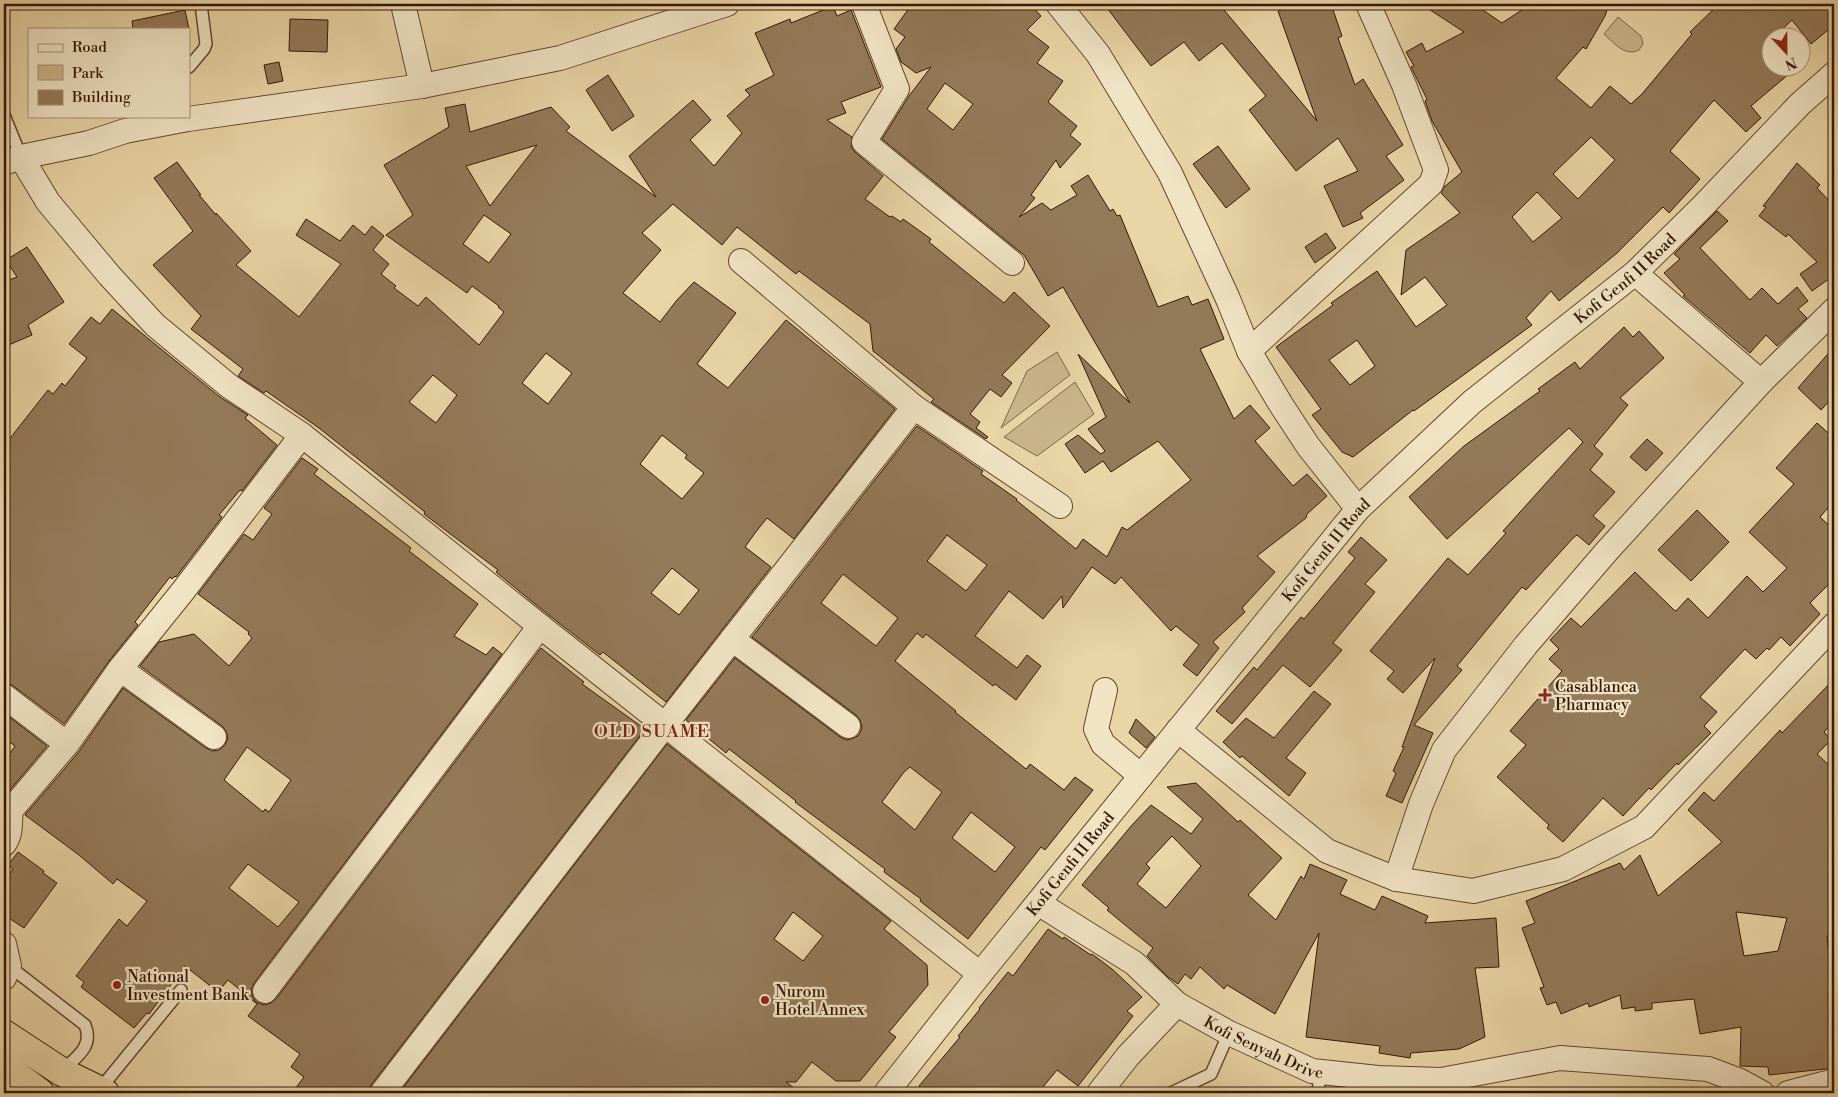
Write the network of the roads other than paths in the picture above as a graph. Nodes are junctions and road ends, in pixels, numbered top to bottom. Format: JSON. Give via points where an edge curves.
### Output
{"nodes":[{"id":1,"x":201,"y":4,"type":"edge"},
{"id":2,"x":403,"y":4,"type":"edge"},
{"id":3,"x":727,"y":4,"type":"edge"},
{"id":4,"x":864,"y":4,"type":"edge"},
{"id":5,"x":1058,"y":4,"type":"edge"},
{"id":6,"x":1368,"y":4,"type":"edge"},
{"id":7,"x":190,"y":66,"type":"edge"},
{"id":8,"x":1834,"y":74,"type":"edge"},
{"id":9,"x":422,"y":86,"type":"junction"},
{"id":10,"x":4,"y":116,"type":"edge"},
{"id":11,"x":142,"y":122,"type":"edge"},
{"id":12,"x":12,"y":160,"type":"edge"},
{"id":13,"x":741,"y":261,"type":"dead end"},
{"id":14,"x":1012,"y":263,"type":"dead end"},
{"id":15,"x":1635,"y":273,"type":"junction"},
{"id":16,"x":1834,"y":310,"type":"edge"},
{"id":17,"x":1249,"y":351,"type":"junction"},
{"id":18,"x":1760,"y":382,"type":"junction"},
{"id":19,"x":914,"y":407,"type":"junction"},
{"id":20,"x":302,"y":435,"type":"junction"},
{"id":21,"x":1060,"y":506,"type":"dead end"},
{"id":22,"x":1358,"y":509,"type":"junction"},
{"id":23,"x":1834,"y":625,"type":"edge"},
{"id":24,"x":540,"y":626,"type":"junction"},
{"id":25,"x":732,"y":639,"type":"junction"},
{"id":26,"x":120,"y":669,"type":"junction"},
{"id":27,"x":1105,"y":690,"type":"dead end"},
{"id":28,"x":4,"y":696,"type":"edge"},
{"id":29,"x":665,"y":724,"type":"junction"},
{"id":30,"x":848,"y":726,"type":"dead end"},
{"id":31,"x":1178,"y":730,"type":"junction"},
{"id":32,"x":214,"y":736,"type":"dead end"},
{"id":33,"x":67,"y":744,"type":"junction"},
{"id":34,"x":1141,"y":776,"type":"junction"},
{"id":35,"x":7,"y":808,"type":"edge"},
{"id":36,"x":4,"y":844,"type":"edge"},
{"id":37,"x":1396,"y":879,"type":"junction"},
{"id":38,"x":1038,"y":903,"type":"junction"},
{"id":39,"x":4,"y":944,"type":"edge"},
{"id":40,"x":6,"y":972,"type":"edge"},
{"id":41,"x":980,"y":974,"type":"junction"},
{"id":42,"x":181,"y":990,"type":"dead end"},
{"id":43,"x":265,"y":991,"type":"dead end"},
{"id":44,"x":1177,"y":1004,"type":"junction"},
{"id":45,"x":1229,"y":1033,"type":"junction"},
{"id":46,"x":4,"y":1034,"type":"edge"},
{"id":47,"x":4,"y":1066,"type":"edge"},
{"id":48,"x":62,"y":1072,"type":"junction"},
{"id":49,"x":1834,"y":1081,"type":"edge"},
{"id":50,"x":1319,"y":1083,"type":"edge"},
{"id":51,"x":102,"y":1091,"type":"edge"},
{"id":52,"x":34,"y":1092,"type":"edge"},
{"id":53,"x":382,"y":1093,"type":"edge"},
{"id":54,"x":886,"y":1093,"type":"edge"},
{"id":55,"x":1100,"y":1093,"type":"edge"},
{"id":56,"x":1172,"y":1093,"type":"edge"},
{"id":57,"x":1762,"y":1093,"type":"edge"},
{"id":58,"x":1788,"y":1093,"type":"edge"}],
"edges":[{"from":1,"to":7,"type":"lane","via":[[206,44]]},
{"from":2,"to":9,"type":"street"},
{"from":3,"to":9,"type":"street","via":[[560,58]]},
{"from":4,"to":14,"type":"street","via":[[898,89],[864,142]]},
{"from":5,"to":17,"type":"street","via":[[1098,54],[1170,173]]},
{"from":6,"to":17,"type":"street","via":[[1404,85],[1436,170],[1431,184]]},
{"from":8,"to":15,"type":"street","name":"Kofi Genfi II Road","via":[[1800,104]]},
{"from":9,"to":11,"type":"street","via":[[188,119]]},
{"from":10,"to":12,"type":"lane"},
{"from":11,"to":12,"type":"street","via":[[89,144]]},
{"from":12,"to":20,"type":"street","via":[[155,325],[229,386]]},
{"from":13,"to":19,"type":"street"},
{"from":15,"to":18,"type":"street"},
{"from":15,"to":22,"type":"street","name":"Kofi Genfi II Road","via":[[1472,402]]},
{"from":16,"to":18,"type":"street"},
{"from":17,"to":22,"type":"street","via":[[1308,446]]},
{"from":18,"to":37,"type":"street","via":[[1526,645],[1444,750],[1421,804]]},
{"from":19,"to":21,"type":"street"},
{"from":19,"to":25,"type":"street"},
{"from":20,"to":24,"type":"street"},
{"from":20,"to":26,"type":"street","via":[[184,592]]},
{"from":22,"to":31,"type":"street","name":"Kofi Genfi II Road"},
{"from":23,"to":37,"type":"street","via":[[1644,827],[1563,869],[1473,891]]},
{"from":24,"to":29,"type":"street"},
{"from":24,"to":43,"type":"street"},
{"from":25,"to":29,"type":"street"},
{"from":25,"to":30,"type":"street"},
{"from":26,"to":32,"type":"street"},
{"from":26,"to":33,"type":"street"},
{"from":27,"to":34,"type":"street","via":[[1096,729],[1103,744]]},
{"from":28,"to":33,"type":"street"},
{"from":29,"to":41,"type":"street"},
{"from":29,"to":53,"type":"street"},
{"from":31,"to":34,"type":"street","name":"Kofi Genfi II Road"},
{"from":31,"to":37,"type":"street","via":[[1327,852]]},
{"from":33,"to":35,"type":"street"},
{"from":34,"to":38,"type":"street","name":"Kofi Genfi II Road"},
{"from":35,"to":36,"type":"street","via":[[11,829]]},
{"from":38,"to":41,"type":"street","name":"Kofi Genfi II Road"},
{"from":38,"to":44,"type":"street","name":"Kofi Senyah Drive","via":[[1134,963]]},
{"from":39,"to":40,"type":"street"},
{"from":40,"to":48,"type":"lane","via":[[85,1025],[89,1035],[86,1046]]},
{"from":41,"to":54,"type":"street","name":"Kofi Genfi II Road"},
{"from":42,"to":51,"type":"lane"},
{"from":44,"to":45,"type":"street","name":"Kofi Senyah Drive"},
{"from":44,"to":55,"type":"street","via":[[1128,1056]]},
{"from":45,"to":50,"type":"street","name":"Kofi Senyah Drive","via":[[1312,1071]]},
{"from":45,"to":56,"type":"lane","via":[[1211,1074]]},
{"from":46,"to":48,"type":"highway"},
{"from":47,"to":52,"type":"highway"},
{"from":48,"to":51,"type":"highway"},
{"from":49,"to":58,"type":"street"},
{"from":50,"to":57,"type":"street","name":"Kofi Senyah Drive","via":[[1378,1078],[1441,1080],[1560,1058],[1708,1069]]}]}
